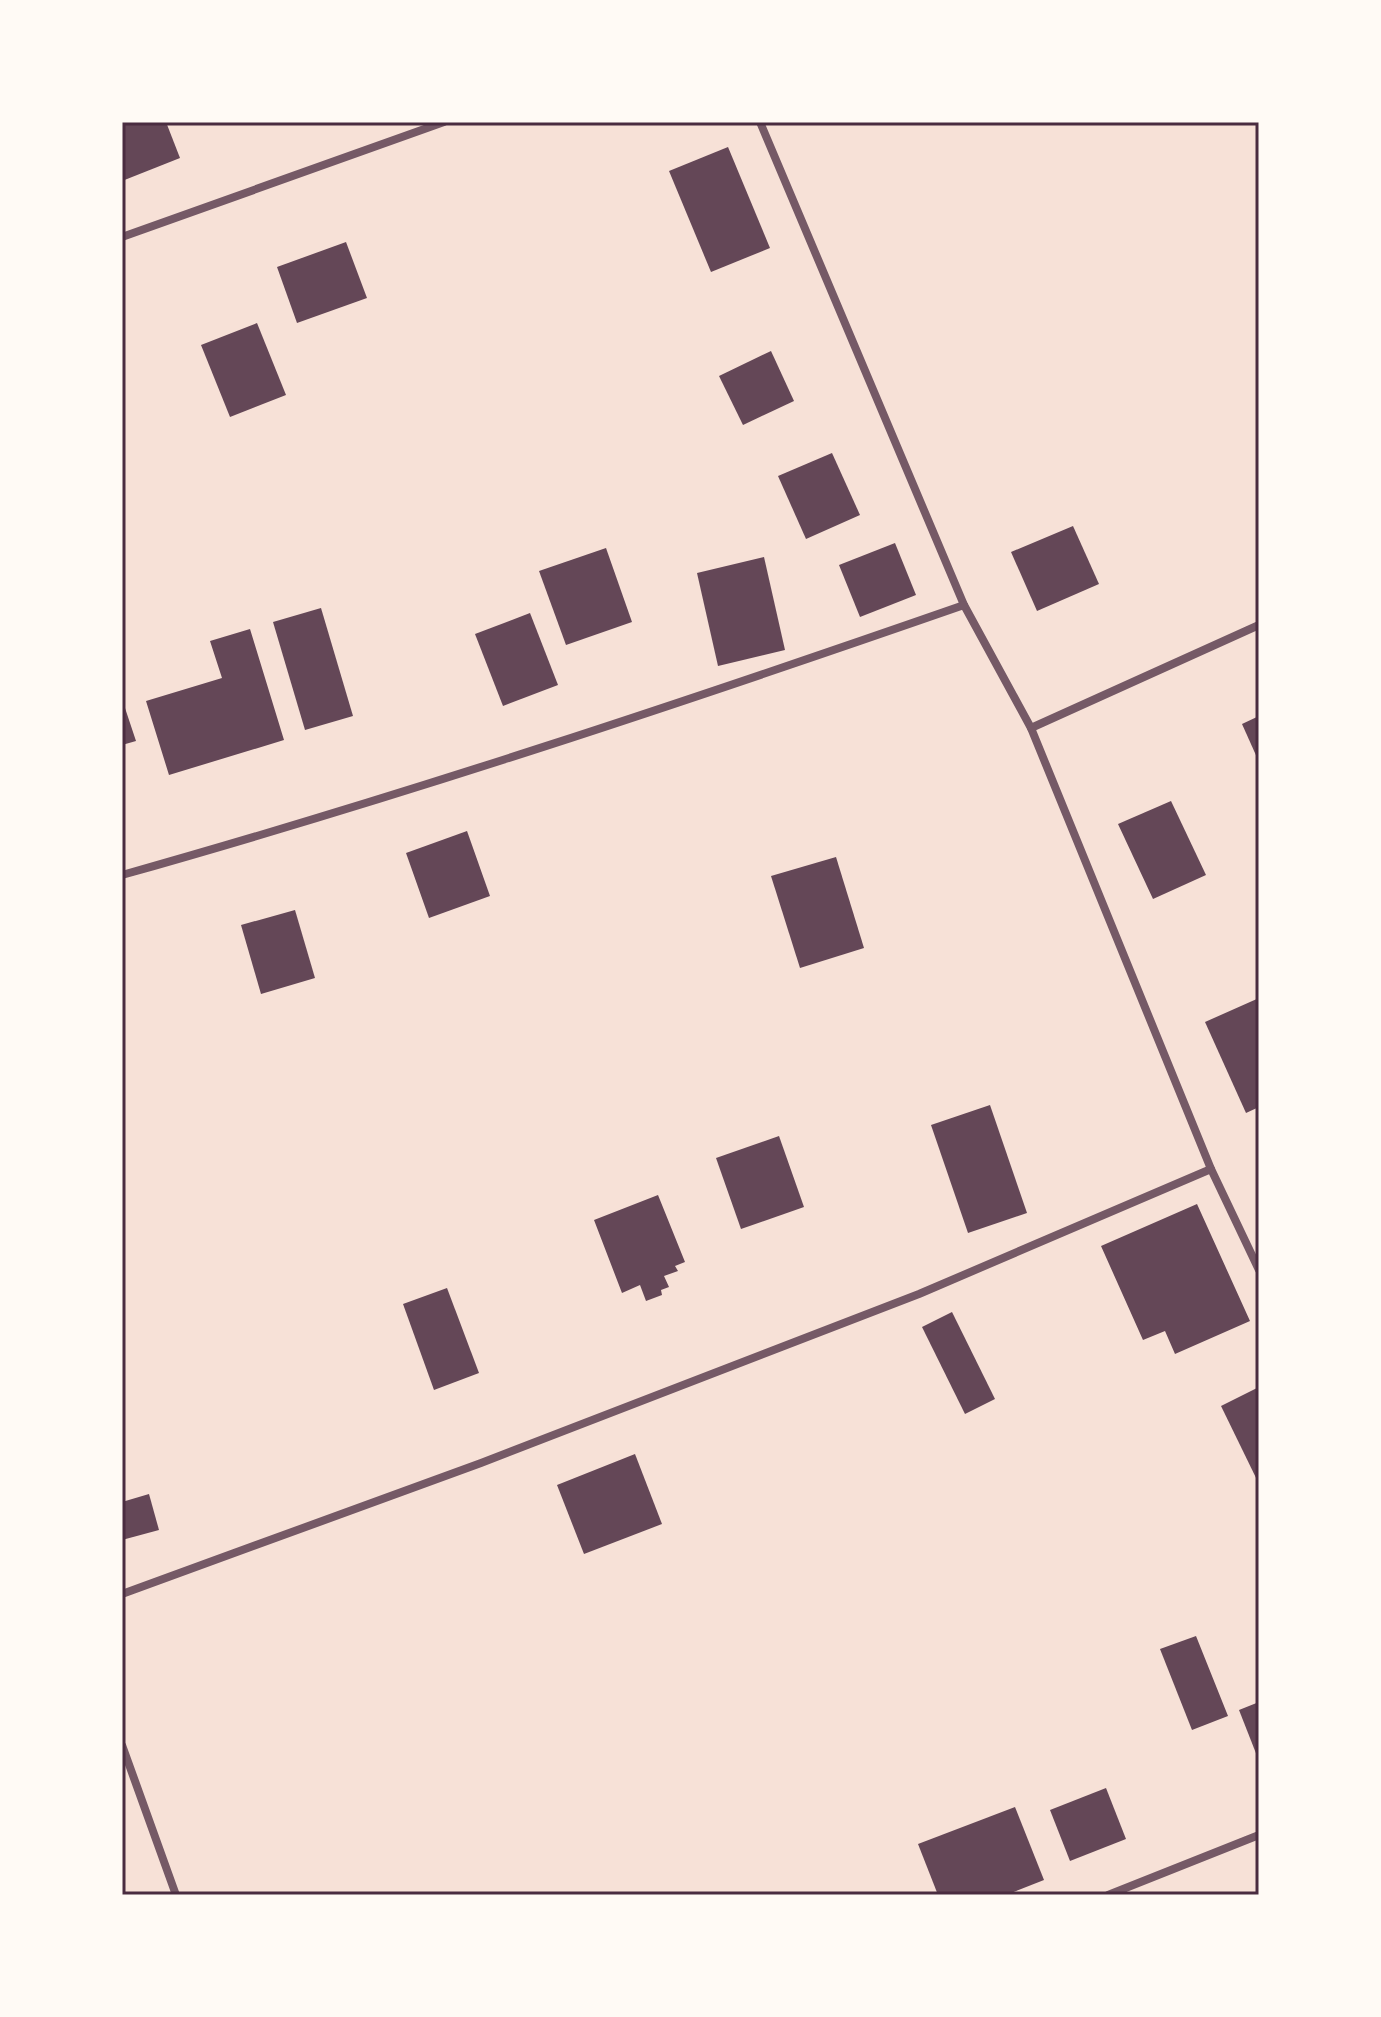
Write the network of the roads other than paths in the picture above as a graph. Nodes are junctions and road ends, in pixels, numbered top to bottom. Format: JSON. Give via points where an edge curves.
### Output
{"nodes":[{"id":1,"x":444,"y":122,"type":"edge"},
{"id":2,"x":760,"y":122,"type":"edge"},
{"id":3,"x":122,"y":237,"type":"edge"},
{"id":4,"x":964,"y":605,"type":"junction"},
{"id":5,"x":1259,"y":625,"type":"edge"},
{"id":6,"x":1031,"y":728,"type":"junction"},
{"id":7,"x":122,"y":875,"type":"edge"},
{"id":8,"x":1211,"y":1169,"type":"junction"},
{"id":9,"x":1259,"y":1270,"type":"edge"},
{"id":10,"x":122,"y":1594,"type":"edge"},
{"id":11,"x":122,"y":1745,"type":"edge"},
{"id":12,"x":1259,"y":1835,"type":"edge"},
{"id":13,"x":176,"y":1895,"type":"edge"},
{"id":14,"x":1108,"y":1895,"type":"edge"}],
"edges":[{"from":1,"to":3,"type":"street"},
{"from":2,"to":4,"type":"street"},
{"from":4,"to":6,"type":"street"},
{"from":4,"to":7,"type":"street","via":[[628,722]]},
{"from":5,"to":6,"type":"street"},
{"from":6,"to":8,"type":"street"},
{"from":8,"to":9,"type":"street"},
{"from":8,"to":10,"type":"street","via":[[919,1294]]},
{"from":11,"to":13,"type":"street"},
{"from":12,"to":14,"type":"street"}]}
